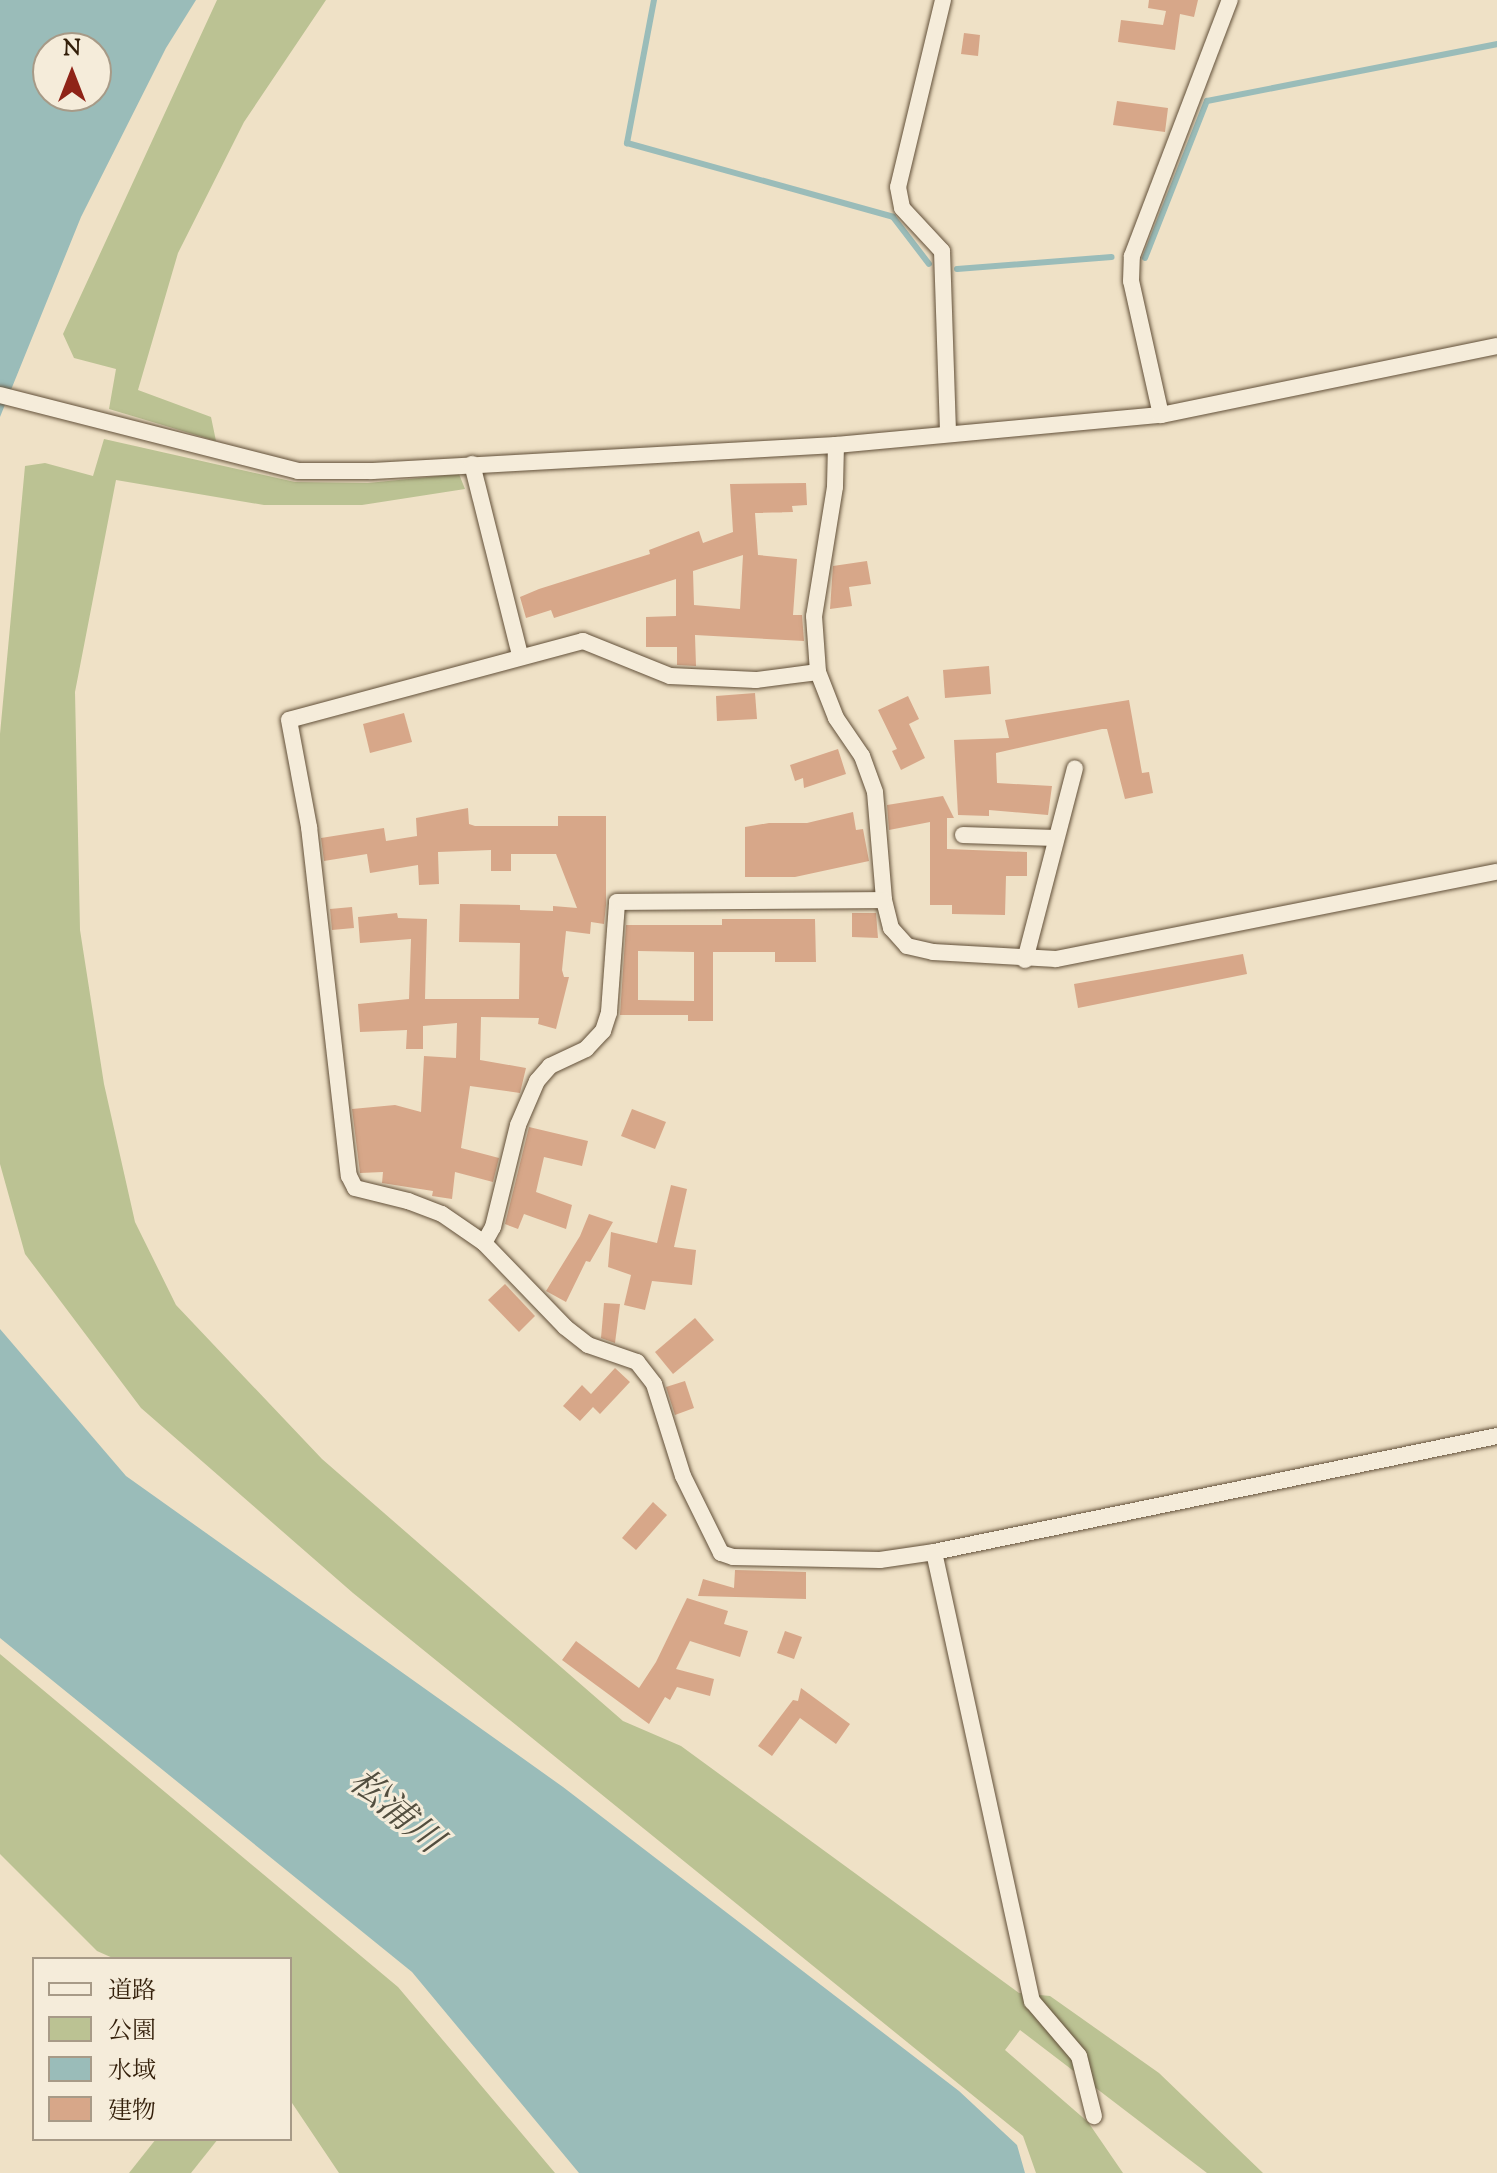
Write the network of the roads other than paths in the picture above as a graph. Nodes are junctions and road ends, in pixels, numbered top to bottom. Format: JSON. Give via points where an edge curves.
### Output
{"nodes":[{"id":1,"x":943,"y":0,"type":"edge"},
{"id":2,"x":1230,"y":0,"type":"edge"},
{"id":3,"x":1497,"y":346,"type":"edge"},
{"id":4,"x":0,"y":395,"type":"edge"},
{"id":5,"x":1161,"y":415,"type":"junction"},
{"id":6,"x":948,"y":434,"type":"junction"},
{"id":7,"x":836,"y":445,"type":"junction"},
{"id":8,"x":472,"y":464,"type":"junction"},
{"id":9,"x":520,"y":655,"type":"junction"},
{"id":10,"x":818,"y":672,"type":"junction"},
{"id":11,"x":1075,"y":768,"type":"dead end"},
{"id":12,"x":963,"y":835,"type":"dead end"},
{"id":13,"x":1055,"y":838,"type":"junction"},
{"id":14,"x":1497,"y":872,"type":"edge"},
{"id":15,"x":884,"y":900,"type":"junction"},
{"id":16,"x":1025,"y":960,"type":"junction"},
{"id":17,"x":484,"y":1243,"type":"junction"},
{"id":18,"x":1497,"y":1436,"type":"edge"},
{"id":19,"x":934,"y":1552,"type":"junction"},
{"id":20,"x":1094,"y":2116,"type":"dead end"}],
"edges":[{"from":1,"to":6,"type":"street","via":[[898,187],[902,208],[942,251]]},
{"from":2,"to":5,"type":"street","via":[[1132,256],[1131,281]]},
{"from":3,"to":5,"type":"street"},
{"from":4,"to":8,"type":"street","via":[[298,471]]},
{"from":5,"to":6,"type":"street"},
{"from":6,"to":7,"type":"street"},
{"from":7,"to":8,"type":"street"},
{"from":7,"to":10,"type":"street","via":[[835,487],[814,616]]},
{"from":8,"to":9,"type":"street"},
{"from":9,"to":10,"type":"street","via":[[583,641],[670,676],[756,680]]},
{"from":9,"to":17,"type":"street","via":[[289,720],[309,827],[349,1176],[355,1188],[442,1214]]},
{"from":10,"to":15,"type":"street","via":[[875,792]]},
{"from":11,"to":13,"type":"street"},
{"from":12,"to":13,"type":"street"},
{"from":13,"to":16,"type":"street"},
{"from":14,"to":16,"type":"street","via":[[1056,959]]},
{"from":15,"to":16,"type":"street","via":[[891,928],[907,946]]},
{"from":15,"to":17,"type":"street","via":[[617,902],[603,1031],[586,1049],[550,1066],[537,1081],[518,1125],[493,1227]]},
{"from":17,"to":19,"type":"street","via":[[565,1327],[588,1345],[637,1362],[646,1373],[683,1476],[721,1553],[880,1560]]},
{"from":18,"to":19,"type":"street"},
{"from":19,"to":20,"type":"street","via":[[1032,2001],[1079,2056]]}]}
